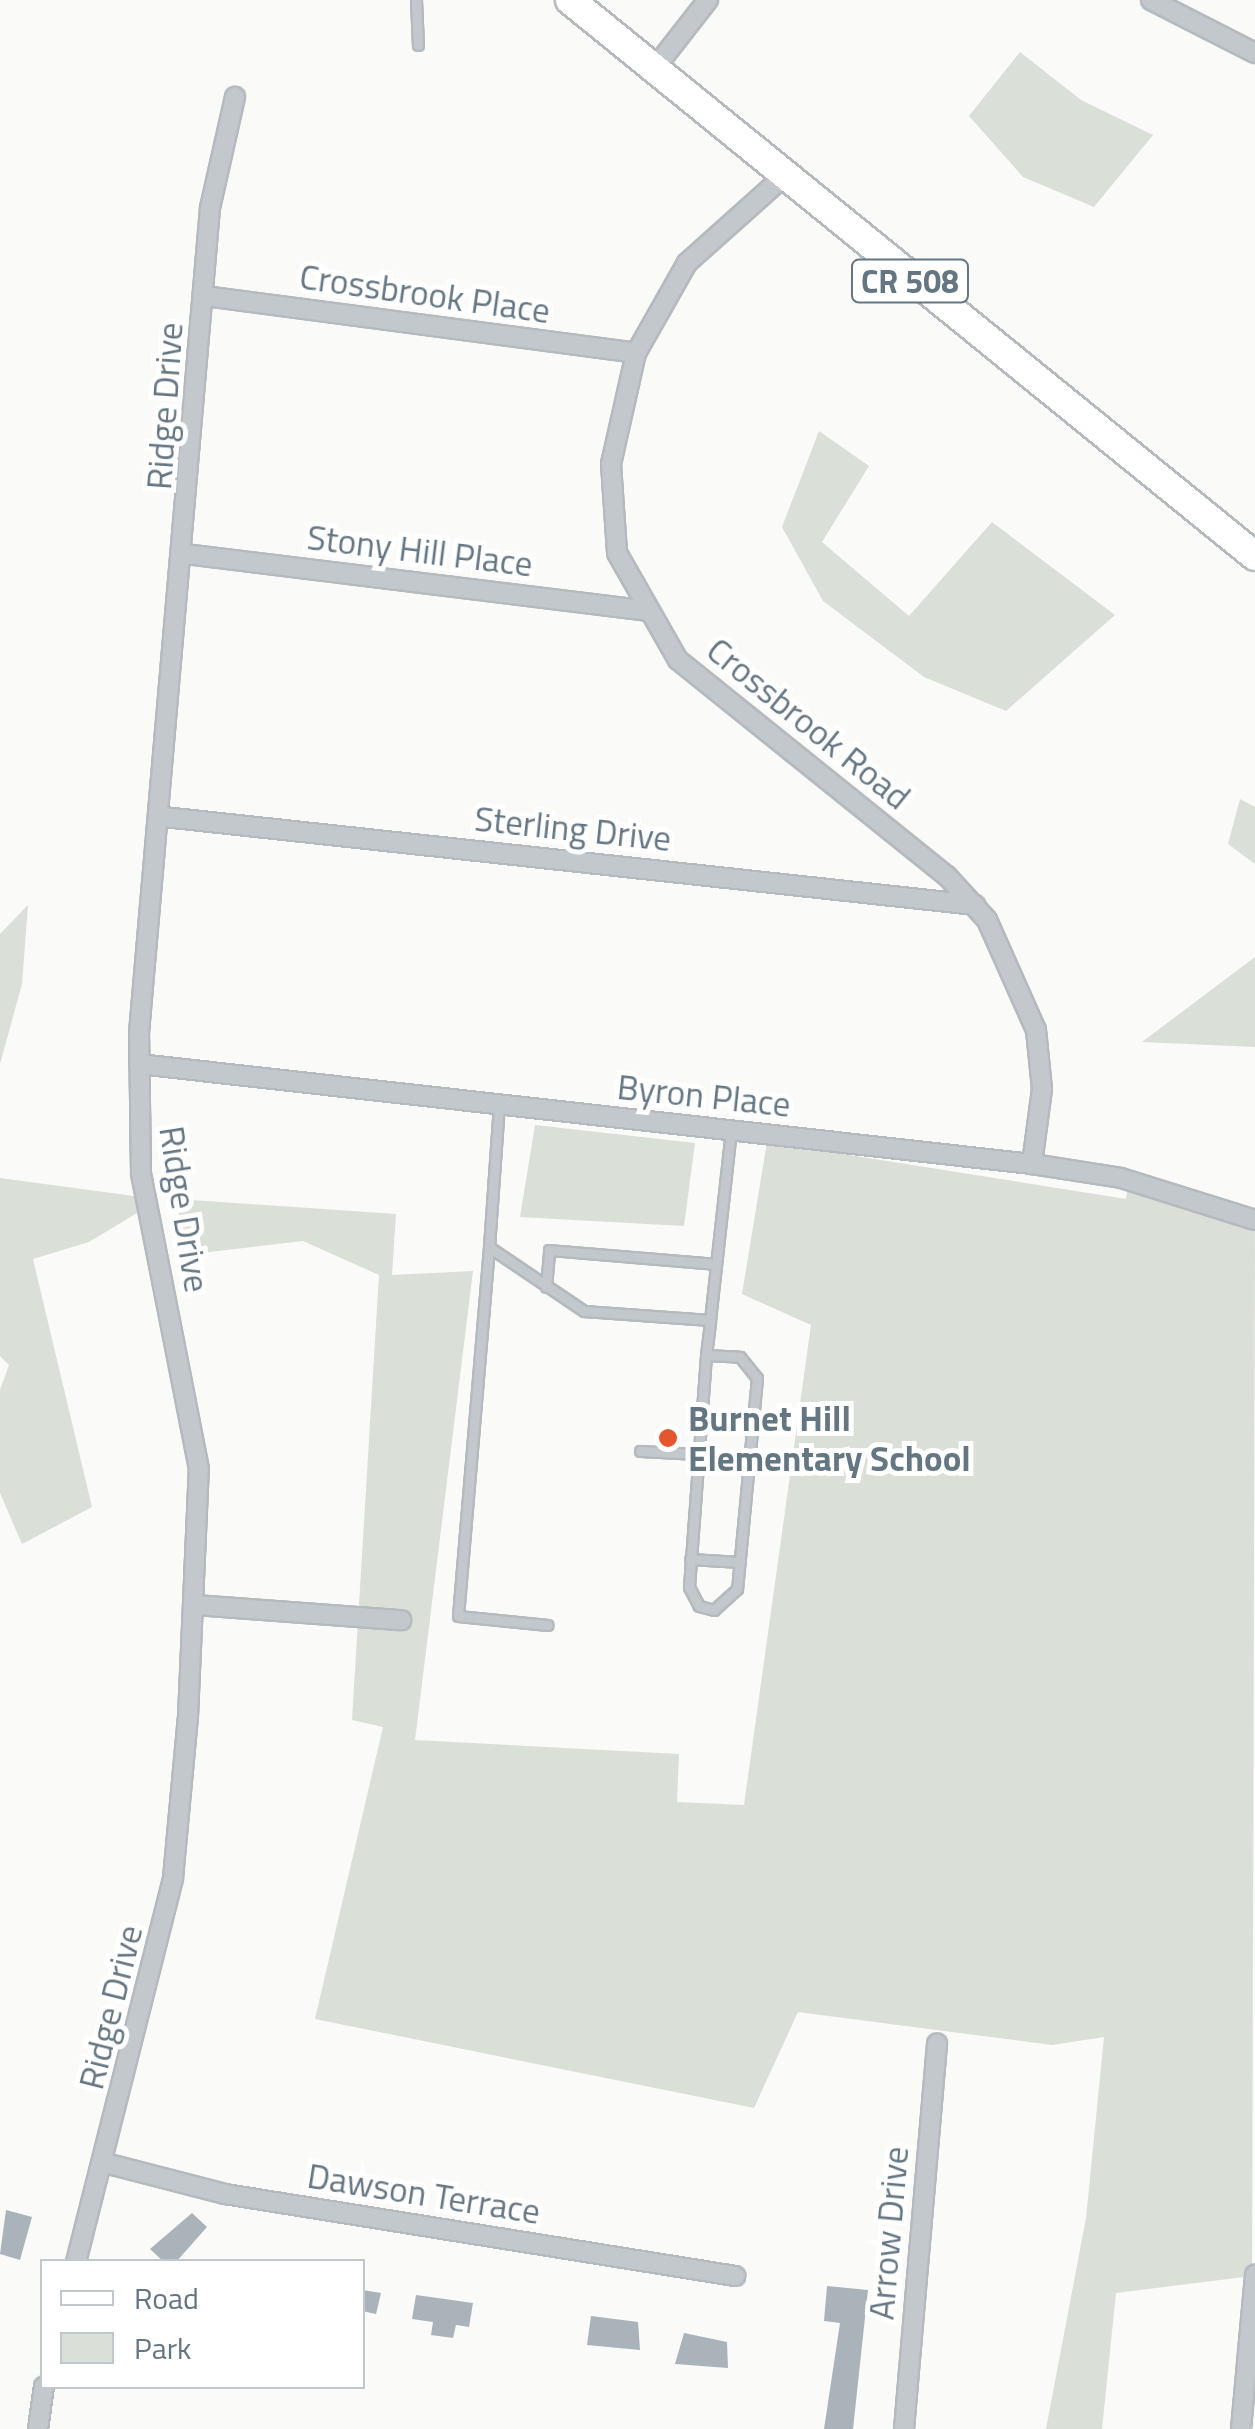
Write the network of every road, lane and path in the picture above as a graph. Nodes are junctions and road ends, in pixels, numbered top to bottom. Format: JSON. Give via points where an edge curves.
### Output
{"nodes":[{"id":1,"x":416,"y":0,"type":"edge"},
{"id":2,"x":570,"y":0,"type":"edge"},
{"id":3,"x":708,"y":0,"type":"edge"},
{"id":4,"x":1150,"y":0,"type":"edge"},
{"id":5,"x":418,"y":45,"type":"dead end"},
{"id":6,"x":1255,"y":52,"type":"edge"},
{"id":7,"x":654,"y":69,"type":"junction"},
{"id":8,"x":235,"y":97,"type":"dead end"},
{"id":9,"x":782,"y":178,"type":"junction"},
{"id":10,"x":204,"y":296,"type":"junction"},
{"id":11,"x":636,"y":353,"type":"junction"},
{"id":12,"x":186,"y":554,"type":"junction"},
{"id":13,"x":1255,"y":556,"type":"edge"},
{"id":14,"x":646,"y":611,"type":"junction"},
{"id":15,"x":164,"y":816,"type":"junction"},
{"id":16,"x":975,"y":905,"type":"junction"},
{"id":17,"x":139,"y":1064,"type":"junction"},
{"id":18,"x":498,"y":1104,"type":"junction"},
{"id":19,"x":731,"y":1130,"type":"junction"},
{"id":20,"x":1032,"y":1164,"type":"junction"},
{"id":21,"x":1255,"y":1220,"type":"edge"},
{"id":22,"x":489,"y":1248,"type":"junction"},
{"id":23,"x":715,"y":1264,"type":"junction"},
{"id":24,"x":546,"y":1288,"type":"junction"},
{"id":25,"x":710,"y":1320,"type":"junction"},
{"id":26,"x":706,"y":1354,"type":"junction"},
{"id":27,"x":640,"y":1451,"type":"dead end"},
{"id":28,"x":698,"y":1454,"type":"junction"},
{"id":29,"x":690,"y":1559,"type":"junction"},
{"id":30,"x":740,"y":1562,"type":"junction"},
{"id":31,"x":195,"y":1605,"type":"junction"},
{"id":32,"x":401,"y":1620,"type":"dead end"},
{"id":33,"x":548,"y":1624,"type":"dead end"},
{"id":34,"x":937,"y":2044,"type":"dead end"},
{"id":35,"x":105,"y":2163,"type":"junction"},
{"id":36,"x":77,"y":2259,"type":"edge"},
{"id":37,"x":1255,"y":2275,"type":"edge"},
{"id":38,"x":735,"y":2276,"type":"dead end"},
{"id":39,"x":44,"y":2389,"type":"edge"},
{"id":40,"x":38,"y":2429,"type":"edge"},
{"id":41,"x":904,"y":2429,"type":"edge"},
{"id":42,"x":1241,"y":2429,"type":"edge"}],
"edges":[{"from":1,"to":5,"type":"lane"},
{"from":2,"to":7,"type":"main road","number":"CR 508"},
{"from":3,"to":7,"type":"street"},
{"from":4,"to":6,"type":"street"},
{"from":7,"to":9,"type":"main road","number":"CR 508"},
{"from":8,"to":10,"type":"street","name":"Ridge Drive","via":[[210,208]]},
{"from":9,"to":11,"type":"street","name":"Crossbrook Road","via":[[686,262]]},
{"from":9,"to":13,"type":"main road","number":"CR 508"},
{"from":10,"to":11,"type":"street","name":"Crossbrook Place"},
{"from":10,"to":12,"type":"street","name":"Ridge Drive"},
{"from":11,"to":14,"type":"street","name":"Crossbrook Road","via":[[608,490],[618,553]]},
{"from":12,"to":14,"type":"street","name":"Stony Hill Place"},
{"from":12,"to":15,"type":"street","name":"Ridge Drive"},
{"from":14,"to":16,"type":"street","name":"Crossbrook Road","via":[[714,692]]},
{"from":15,"to":16,"type":"street","name":"Sterling Drive"},
{"from":15,"to":17,"type":"street","name":"Ridge Drive"},
{"from":16,"to":20,"type":"street","name":"Crossbrook Road","via":[[1017,972],[1036,1030],[1042,1089]]},
{"from":17,"to":18,"type":"street","name":"Byron Place"},
{"from":17,"to":31,"type":"street","name":"Ridge Drive","via":[[141,1173],[199,1469]]},
{"from":18,"to":19,"type":"street","name":"Byron Place"},
{"from":18,"to":22,"type":"lane"},
{"from":19,"to":20,"type":"street","name":"Byron Place"},
{"from":19,"to":23,"type":"lane"},
{"from":20,"to":21,"type":"street","name":"Byron Place","via":[[1121,1178]]},
{"from":22,"to":24,"type":"lane"},
{"from":22,"to":33,"type":"lane","via":[[458,1616]]},
{"from":23,"to":24,"type":"lane","via":[[548,1250]]},
{"from":23,"to":25,"type":"lane"},
{"from":24,"to":25,"type":"lane","via":[[584,1311]]},
{"from":25,"to":26,"type":"lane"},
{"from":26,"to":28,"type":"lane"},
{"from":26,"to":30,"type":"lane","via":[[740,1357],[757,1378]]},
{"from":27,"to":28,"type":"lane"},
{"from":28,"to":29,"type":"lane"},
{"from":29,"to":30,"type":"lane"},
{"from":29,"to":30,"type":"lane","via":[[690,1594],[706,1610],[734,1598]]},
{"from":31,"to":32,"type":"street"},
{"from":31,"to":35,"type":"street","name":"Ridge Drive","via":[[174,1878]]},
{"from":34,"to":41,"type":"street","name":"Arrow Drive"},
{"from":35,"to":36,"type":"street","name":"Ridge Drive"},
{"from":35,"to":38,"type":"street","name":"Dawson Terrace","via":[[225,2194]]},
{"from":37,"to":42,"type":"street"},
{"from":39,"to":40,"type":"street"}]}
